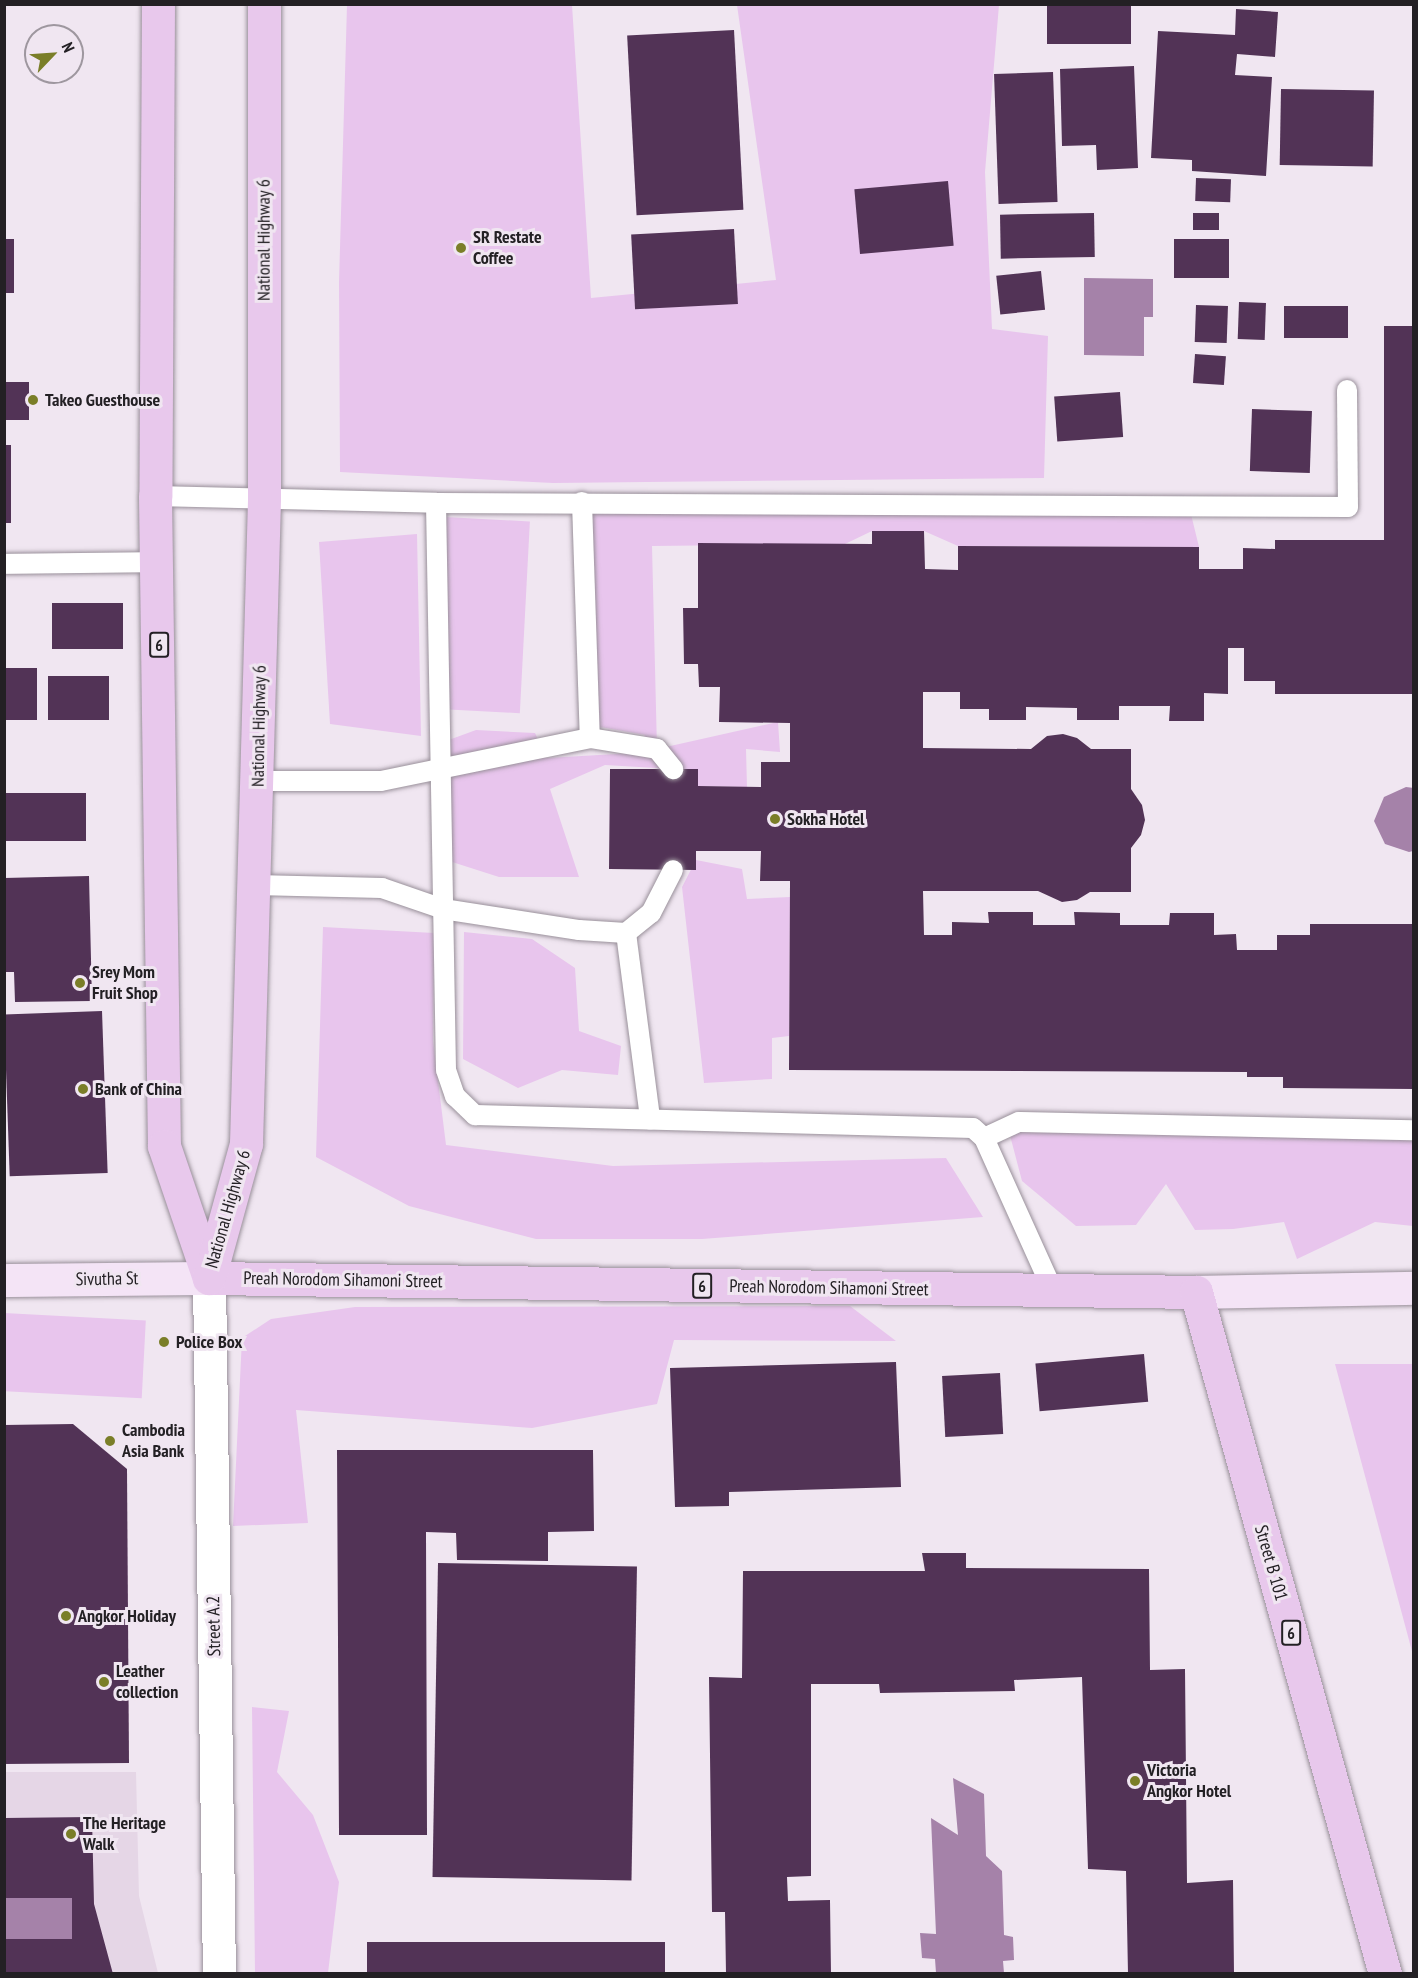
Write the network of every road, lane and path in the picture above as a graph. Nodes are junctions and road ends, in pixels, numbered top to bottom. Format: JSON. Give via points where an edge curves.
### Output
{"nodes":[{"id":1,"x":158,"y":4,"type":"edge"},
{"id":2,"x":264,"y":4,"type":"edge"},
{"id":3,"x":1347,"y":390,"type":"dead end"},
{"id":4,"x":155,"y":496,"type":"junction"},
{"id":5,"x":264,"y":498,"type":"junction"},
{"id":6,"x":582,"y":502,"type":"junction"},
{"id":7,"x":435,"y":503,"type":"junction"},
{"id":8,"x":158,"y":562,"type":"junction"},
{"id":9,"x":4,"y":564,"type":"edge"},
{"id":10,"x":590,"y":738,"type":"junction"},
{"id":11,"x":441,"y":770,"type":"junction"},
{"id":12,"x":673,"y":770,"type":"dead end"},
{"id":13,"x":258,"y":781,"type":"junction"},
{"id":14,"x":673,"y":870,"type":"dead end"},
{"id":15,"x":255,"y":885,"type":"junction"},
{"id":16,"x":443,"y":909,"type":"junction"},
{"id":17,"x":627,"y":933,"type":"junction"},
{"id":18,"x":650,"y":1119,"type":"junction"},
{"id":19,"x":1413,"y":1130,"type":"edge"},
{"id":20,"x":984,"y":1138,"type":"junction"},
{"id":21,"x":209,"y":1278,"type":"junction"},
{"id":22,"x":4,"y":1280,"type":"edge"},
{"id":23,"x":1413,"y":1288,"type":"edge"},
{"id":24,"x":1053,"y":1291,"type":"junction"},
{"id":25,"x":1196,"y":1292,"type":"junction"},
{"id":26,"x":219,"y":1974,"type":"edge"},
{"id":27,"x":1385,"y":1974,"type":"edge"}],
"edges":[{"from":1,"to":4,"type":"main road","name":"National Highway 6","number":"6"},
{"from":2,"to":5,"type":"main road","name":"National Highway 6"},
{"from":3,"to":6,"type":"lane","via":[[1348,507]]},
{"from":4,"to":5,"type":"lane"},
{"from":4,"to":8,"type":"main road","name":"National Highway 6","number":"6"},
{"from":5,"to":7,"type":"lane"},
{"from":5,"to":13,"type":"main road","name":"National Highway 6"},
{"from":6,"to":7,"type":"lane"},
{"from":6,"to":10,"type":"lane"},
{"from":7,"to":11,"type":"lane"},
{"from":8,"to":9,"type":"lane"},
{"from":8,"to":21,"type":"main road","name":"National Highway 6","number":"6","via":[[164,1146]]},
{"from":10,"to":11,"type":"lane"},
{"from":10,"to":12,"type":"lane","via":[[657,749]]},
{"from":11,"to":13,"type":"lane","via":[[381,781]]},
{"from":11,"to":16,"type":"lane"},
{"from":13,"to":15,"type":"main road","name":"National Highway 6"},
{"from":14,"to":17,"type":"lane","via":[[651,913]]},
{"from":15,"to":16,"type":"lane","via":[[382,888]]},
{"from":15,"to":21,"type":"main road","name":"National Highway 6","via":[[246,1144]]},
{"from":16,"to":17,"type":"lane","via":[[579,930]]},
{"from":16,"to":18,"type":"lane","via":[[446,1070],[455,1096],[475,1115]]},
{"from":17,"to":18,"type":"lane"},
{"from":18,"to":20,"type":"lane","via":[[960,1125],[973,1128]]},
{"from":19,"to":20,"type":"lane","via":[[1019,1122]]},
{"from":20,"to":24,"type":"lane"},
{"from":21,"to":22,"type":"main road","name":"Sivutha St"},
{"from":21,"to":24,"type":"main road","name":"Preah Norodom Sihamoni Street","number":"6"},
{"from":21,"to":26,"type":"street","name":"Street A.2"},
{"from":23,"to":25,"type":"main road","name":"Preah Norodom Sihamoni Street"},
{"from":24,"to":25,"type":"main road","name":"Preah Norodom Sihamoni Street","number":"6"},
{"from":25,"to":27,"type":"main road","name":"Street B 101","number":"6"}]}
